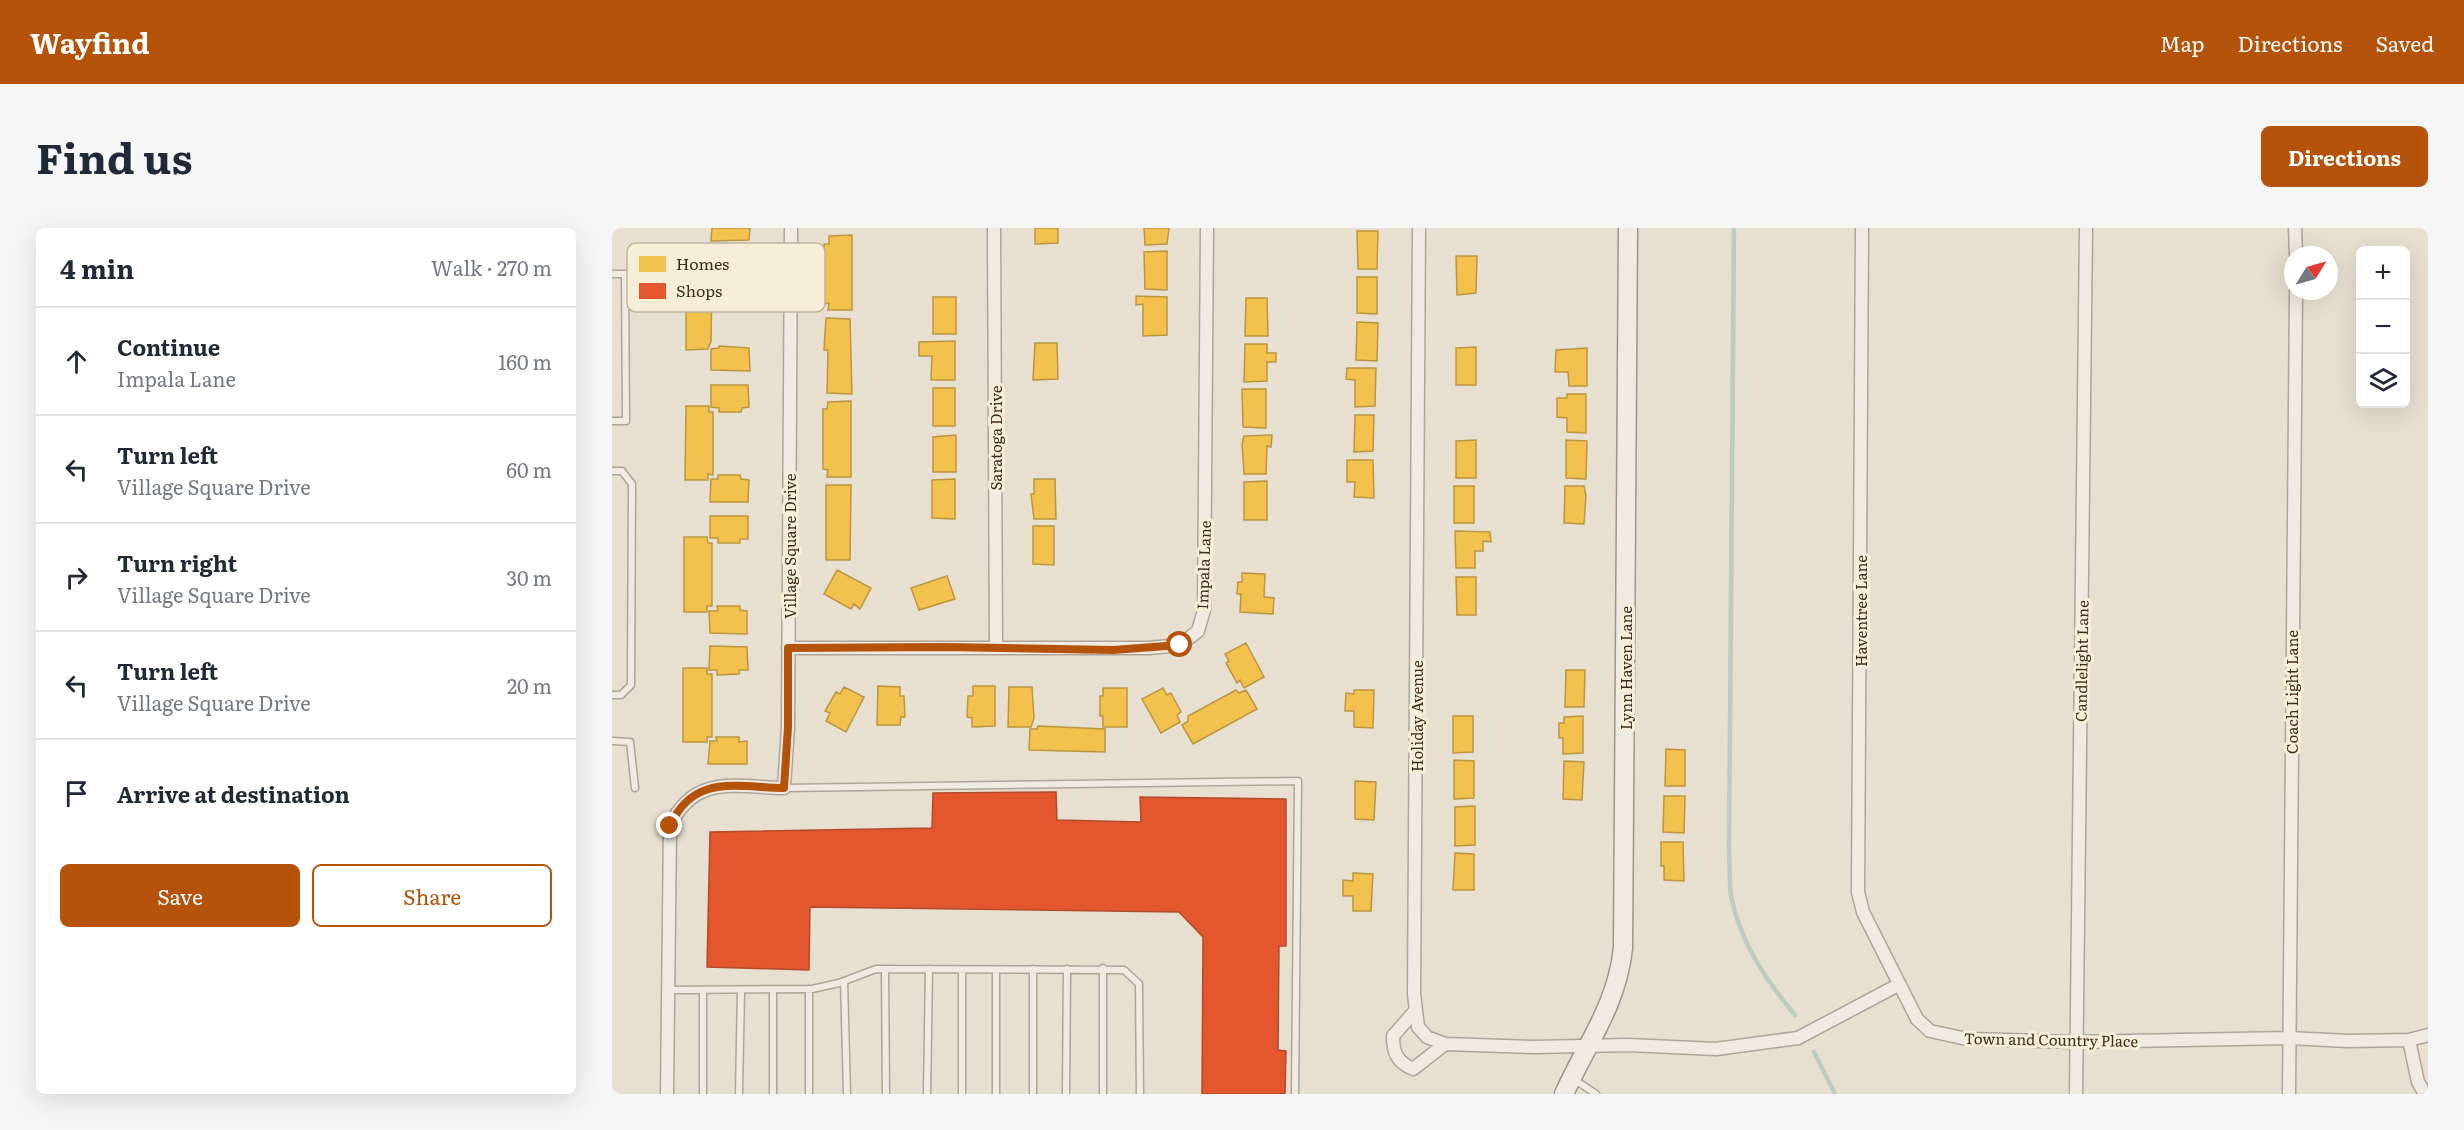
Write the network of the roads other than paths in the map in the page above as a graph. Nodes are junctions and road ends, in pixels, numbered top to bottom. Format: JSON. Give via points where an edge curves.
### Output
{"nodes":[{"id":1,"x":791,"y":228,"type":"edge"},
{"id":2,"x":994,"y":228,"type":"edge"},
{"id":3,"x":1206,"y":228,"type":"edge"},
{"id":4,"x":1419,"y":228,"type":"edge"},
{"id":5,"x":1628,"y":228,"type":"edge"},
{"id":6,"x":1862,"y":228,"type":"edge"},
{"id":7,"x":2086,"y":228,"type":"edge"},
{"id":8,"x":2295,"y":228,"type":"edge"},
{"id":9,"x":791,"y":243,"type":"edge"},
{"id":10,"x":2296,"y":246,"type":"edge"},
{"id":11,"x":612,"y":274,"type":"edge"},
{"id":12,"x":2296,"y":300,"type":"edge"},
{"id":13,"x":790,"y":312,"type":"edge"},
{"id":14,"x":612,"y":421,"type":"edge"},
{"id":15,"x":612,"y":471,"type":"edge"},
{"id":16,"x":996,"y":647,"type":"junction"},
{"id":17,"x":788,"y":648,"type":"junction"},
{"id":18,"x":612,"y":695,"type":"edge"},
{"id":19,"x":612,"y":741,"type":"edge"},
{"id":20,"x":635,"y":788,"type":"dead end"},
{"id":21,"x":784,"y":788,"type":"junction"},
{"id":22,"x":1103,"y":968,"type":"junction"},
{"id":23,"x":885,"y":969,"type":"junction"},
{"id":24,"x":929,"y":969,"type":"junction"},
{"id":25,"x":1033,"y":969,"type":"junction"},
{"id":26,"x":1067,"y":969,"type":"junction"},
{"id":27,"x":962,"y":970,"type":"junction"},
{"id":28,"x":996,"y":970,"type":"junction"},
{"id":29,"x":844,"y":981,"type":"junction"},
{"id":30,"x":1898,"y":985,"type":"junction"},
{"id":31,"x":809,"y":989,"type":"junction"},
{"id":32,"x":669,"y":990,"type":"junction"},
{"id":33,"x":703,"y":990,"type":"junction"},
{"id":34,"x":741,"y":990,"type":"junction"},
{"id":35,"x":773,"y":990,"type":"junction"},
{"id":36,"x":1415,"y":1011,"type":"junction"},
{"id":37,"x":2428,"y":1035,"type":"edge"},
{"id":38,"x":2289,"y":1038,"type":"junction"},
{"id":39,"x":2409,"y":1040,"type":"junction"},
{"id":40,"x":2075,"y":1042,"type":"junction"},
{"id":41,"x":1444,"y":1044,"type":"junction"},
{"id":42,"x":1589,"y":1045,"type":"junction"},
{"id":43,"x":1568,"y":1086,"type":"edge"},
{"id":44,"x":668,"y":1094,"type":"edge"},
{"id":45,"x":704,"y":1094,"type":"edge"},
{"id":46,"x":739,"y":1094,"type":"edge"},
{"id":47,"x":773,"y":1094,"type":"edge"},
{"id":48,"x":809,"y":1094,"type":"edge"},
{"id":49,"x":847,"y":1094,"type":"edge"},
{"id":50,"x":886,"y":1094,"type":"edge"},
{"id":51,"x":927,"y":1094,"type":"edge"},
{"id":52,"x":963,"y":1094,"type":"edge"},
{"id":53,"x":996,"y":1094,"type":"edge"},
{"id":54,"x":1033,"y":1094,"type":"edge"},
{"id":55,"x":1066,"y":1094,"type":"edge"},
{"id":56,"x":1103,"y":1094,"type":"edge"},
{"id":57,"x":1140,"y":1094,"type":"edge"},
{"id":58,"x":1295,"y":1094,"type":"edge"},
{"id":59,"x":1596,"y":1094,"type":"edge"},
{"id":60,"x":2076,"y":1094,"type":"edge"},
{"id":61,"x":2289,"y":1094,"type":"edge"},
{"id":62,"x":2425,"y":1094,"type":"edge"}],
"edges":[{"from":1,"to":9,"type":"street","name":"Village Square Drive"},
{"from":2,"to":16,"type":"street","name":"Saratoga Drive"},
{"from":3,"to":16,"type":"street","name":"Impala Lane","via":[[1204,610],[1198,631],[1180,645],[1149,648]]},
{"from":4,"to":36,"type":"street","name":"Holiday Avenue"},
{"from":5,"to":42,"type":"street","name":"Lynn Haven Lane","via":[[1623,948],[1611,1004]]},
{"from":6,"to":30,"type":"street","name":"Haventree Lane","via":[[1858,892],[1863,912]]},
{"from":7,"to":40,"type":"street","name":"Candlelight Lane"},
{"from":8,"to":10,"type":"street"},
{"from":11,"to":14,"type":"lane","via":[[625,274],[626,421]]},
{"from":12,"to":38,"type":"street","name":"Coach Light Lane"},
{"from":13,"to":17,"type":"street","name":"Village Square Drive"},
{"from":15,"to":18,"type":"lane","via":[[622,471],[632,484],[632,543],[631,685],[621,695]]},
{"from":16,"to":17,"type":"street","name":"Impala Lane"},
{"from":17,"to":21,"type":"street","name":"Village Square Drive"},
{"from":19,"to":20,"type":"lane","via":[[630,742]]},
{"from":21,"to":32,"type":"street","via":[[704,788],[678,809],[670,826]]},
{"from":21,"to":58,"type":"lane","via":[[1298,781]]},
{"from":22,"to":26,"type":"lane"},
{"from":22,"to":56,"type":"lane"},
{"from":22,"to":57,"type":"lane","via":[[1127,971],[1138,984]]},
{"from":23,"to":24,"type":"lane"},
{"from":23,"to":29,"type":"lane","via":[[870,970]]},
{"from":23,"to":50,"type":"lane"},
{"from":24,"to":27,"type":"lane"},
{"from":24,"to":51,"type":"lane"},
{"from":25,"to":26,"type":"lane"},
{"from":25,"to":28,"type":"lane"},
{"from":25,"to":54,"type":"lane"},
{"from":26,"to":55,"type":"lane"},
{"from":27,"to":28,"type":"lane"},
{"from":27,"to":52,"type":"lane"},
{"from":28,"to":53,"type":"lane"},
{"from":29,"to":31,"type":"lane"},
{"from":29,"to":49,"type":"lane"},
{"from":30,"to":40,"type":"street","name":"Town and Country Place","via":[[1917,1018],[1930,1031],[1967,1039]]},
{"from":30,"to":42,"type":"street","via":[[1798,1038],[1716,1049]]},
{"from":31,"to":35,"type":"lane"},
{"from":31,"to":48,"type":"lane"},
{"from":32,"to":33,"type":"lane"},
{"from":32,"to":44,"type":"street"},
{"from":33,"to":34,"type":"lane"},
{"from":33,"to":45,"type":"lane"},
{"from":34,"to":35,"type":"lane"},
{"from":34,"to":46,"type":"lane"},
{"from":35,"to":47,"type":"lane"},
{"from":36,"to":41,"type":"street","name":"Holiday Avenue","via":[[1418,1027],[1427,1037]]},
{"from":36,"to":41,"type":"street","via":[[1393,1036],[1393,1051],[1402,1064],[1413,1069]]},
{"from":37,"to":39,"type":"street","name":"Town and Country Place"},
{"from":38,"to":39,"type":"street","name":"Town and Country Place"},
{"from":38,"to":40,"type":"street","name":"Town and Country Place"},
{"from":38,"to":61,"type":"street","name":"Coach Light Lane"},
{"from":39,"to":62,"type":"street","via":[[2418,1082]]},
{"from":40,"to":60,"type":"street","name":"Candlelight Lane"},
{"from":41,"to":42,"type":"street"},
{"from":42,"to":43,"type":"street","name":"Lynn Haven Lane"},
{"from":43,"to":59,"type":"lane"}]}
